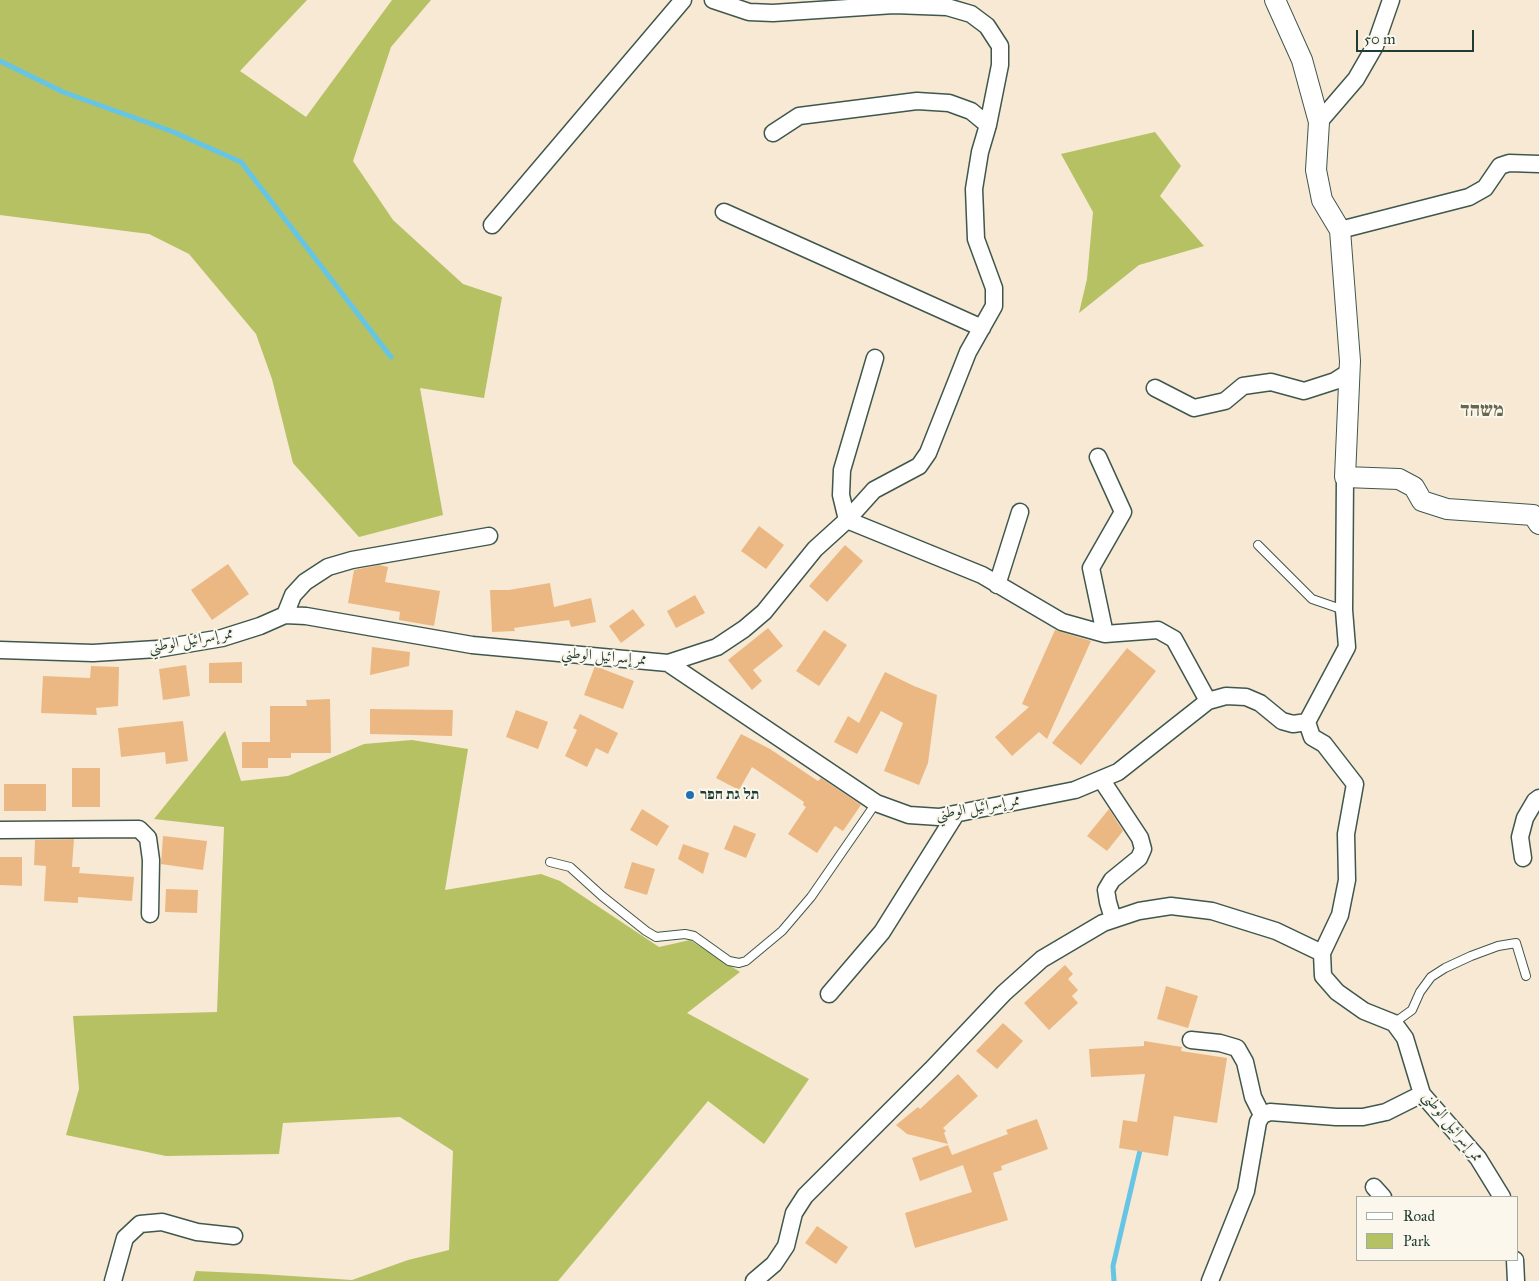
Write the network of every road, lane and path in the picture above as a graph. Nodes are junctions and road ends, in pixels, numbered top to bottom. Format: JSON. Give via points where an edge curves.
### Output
{"nodes":[{"id":1,"x":683,"y":0,"type":"edge"},
{"id":2,"x":713,"y":0,"type":"edge"},
{"id":3,"x":1275,"y":0,"type":"edge"},
{"id":4,"x":1391,"y":0,"type":"edge"},
{"id":5,"x":1319,"y":122,"type":"junction"},
{"id":6,"x":988,"y":125,"type":"junction"},
{"id":7,"x":773,"y":133,"type":"dead end"},
{"id":8,"x":1539,"y":164,"type":"edge"},
{"id":9,"x":724,"y":212,"type":"dead end"},
{"id":10,"x":492,"y":225,"type":"dead end"},
{"id":11,"x":1340,"y":230,"type":"junction"},
{"id":12,"x":982,"y":328,"type":"junction"},
{"id":13,"x":874,"y":358,"type":"dead end"},
{"id":14,"x":1349,"y":372,"type":"junction"},
{"id":15,"x":1156,"y":388,"type":"dead end"},
{"id":16,"x":1098,"y":457,"type":"dead end"},
{"id":17,"x":1345,"y":477,"type":"junction"},
{"id":18,"x":1020,"y":512,"type":"dead end"},
{"id":19,"x":1537,"y":517,"type":"edge"},
{"id":20,"x":847,"y":520,"type":"junction"},
{"id":21,"x":489,"y":536,"type":"dead end"},
{"id":22,"x":1258,"y":545,"type":"dead end"},
{"id":23,"x":997,"y":584,"type":"junction"},
{"id":24,"x":1344,"y":610,"type":"junction"},
{"id":25,"x":285,"y":615,"type":"junction"},
{"id":26,"x":1105,"y":634,"type":"junction"},
{"id":27,"x":0,"y":650,"type":"edge"},
{"id":28,"x":668,"y":663,"type":"junction"},
{"id":29,"x":1208,"y":701,"type":"junction"},
{"id":30,"x":1307,"y":722,"type":"junction"},
{"id":31,"x":1101,"y":779,"type":"junction"},
{"id":32,"x":1539,"y":798,"type":"edge"},
{"id":33,"x":876,"y":803,"type":"junction"},
{"id":34,"x":956,"y":814,"type":"junction"},
{"id":35,"x":0,"y":830,"type":"edge"},
{"id":36,"x":1523,"y":858,"type":"dead end"},
{"id":37,"x":550,"y":862,"type":"dead end"},
{"id":38,"x":150,"y":914,"type":"dead end"},
{"id":39,"x":1113,"y":919,"type":"junction"},
{"id":40,"x":1322,"y":953,"type":"junction"},
{"id":41,"x":1526,"y":976,"type":"dead end"},
{"id":42,"x":829,"y":994,"type":"dead end"},
{"id":43,"x":1394,"y":1023,"type":"junction"},
{"id":44,"x":1191,"y":1040,"type":"dead end"},
{"id":45,"x":1422,"y":1094,"type":"junction"},
{"id":46,"x":1262,"y":1115,"type":"junction"},
{"id":47,"x":1501,"y":1196,"type":"edge"},
{"id":48,"x":234,"y":1236,"type":"dead end"},
{"id":49,"x":1515,"y":1261,"type":"edge"},
{"id":50,"x":113,"y":1281,"type":"edge"},
{"id":51,"x":754,"y":1281,"type":"edge"},
{"id":52,"x":1210,"y":1281,"type":"edge"},
{"id":53,"x":1516,"y":1281,"type":"edge"}],
"edges":[{"from":1,"to":10,"type":"street"},
{"from":2,"to":6,"type":"street","via":[[749,12],[894,5],[947,7],[971,14],[987,26],[1000,46],[1000,66]]},
{"from":3,"to":5,"type":"street","via":[[1302,60]]},
{"from":4,"to":5,"type":"street","via":[[1375,46],[1356,79]]},
{"from":5,"to":11,"type":"street","via":[[1316,170],[1322,200]]},
{"from":6,"to":7,"type":"street","via":[[971,111],[949,103],[917,101],[799,116]]},
{"from":6,"to":12,"type":"street","via":[[974,189],[976,239],[994,288],[994,306]]},
{"from":8,"to":11,"type":"street","via":[[1509,163],[1500,166],[1485,188],[1469,196]]},
{"from":9,"to":12,"type":"street"},
{"from":11,"to":14,"type":"street"},
{"from":12,"to":20,"type":"street","via":[[968,352],[928,453],[919,466],[874,490]]},
{"from":13,"to":20,"type":"street","via":[[842,470],[841,495]]},
{"from":14,"to":15,"type":"street","via":[[1335,381],[1304,391],[1271,382],[1243,386],[1225,401],[1194,408]]},
{"from":14,"to":17,"type":"street"},
{"from":16,"to":26,"type":"street","via":[[1123,512],[1091,568]]},
{"from":17,"to":19,"type":"street","via":[[1399,479],[1414,487],[1422,501],[1446,509]]},
{"from":17,"to":24,"type":"street"},
{"from":18,"to":23,"type":"street"},
{"from":20,"to":23,"type":"street"},
{"from":20,"to":28,"type":"street","via":[[815,549],[764,612],[744,629],[717,647]]},
{"from":21,"to":25,"type":"street","via":[[328,567],[305,582],[293,595]]},
{"from":22,"to":24,"type":"lane","via":[[1312,599]]},
{"from":23,"to":26,"type":"street","via":[[1062,622]]},
{"from":24,"to":30,"type":"street","via":[[1347,647]]},
{"from":25,"to":27,"type":"street","name":"ممر إسرائيل الوطني","via":[[222,638],[157,649],[93,653]]},
{"from":25,"to":28,"type":"street","name":"ممر إسرائيل الوطني","via":[[472,645]]},
{"from":26,"to":29,"type":"street","via":[[1158,630],[1174,639]]},
{"from":28,"to":33,"type":"street","name":"ممر إسرائيل الوطني"},
{"from":29,"to":30,"type":"street","name":"ممر إسرائيل الوطني","via":[[1226,696],[1246,697],[1260,703],[1282,721],[1293,724]]},
{"from":29,"to":31,"type":"street","name":"ممر إسرائيل الوطني","via":[[1118,772]]},
{"from":30,"to":40,"type":"street","via":[[1312,737],[1324,744],[1355,784],[1346,834],[1346,880],[1340,915]]},
{"from":31,"to":34,"type":"street","name":"ممر إسرائيل الوطني","via":[[1075,790]]},
{"from":31,"to":39,"type":"street","via":[[1140,838],[1143,849],[1139,858],[1112,880],[1106,890]]},
{"from":32,"to":36,"type":"street","via":[[1524,818],[1520,837]]},
{"from":33,"to":34,"type":"street","name":"ممر إسرائيل الوطني","via":[[909,815],[939,817]]},
{"from":33,"to":37,"type":"lane","via":[[811,897],[782,931],[746,961],[739,963],[729,961],[694,936],[656,937],[570,867]]},
{"from":34,"to":42,"type":"street","via":[[882,932]]},
{"from":35,"to":38,"type":"street","via":[[139,829],[148,838],[151,860]]},
{"from":39,"to":40,"type":"street","via":[[1171,906],[1212,912],[1276,930]]},
{"from":39,"to":51,"type":"street","via":[[1042,959],[1004,993],[805,1196],[794,1213],[786,1246],[774,1264]]},
{"from":40,"to":43,"type":"street","via":[[1323,976],[1337,992],[1364,1011]]},
{"from":41,"to":43,"type":"lane","via":[[1516,943],[1498,946],[1431,977],[1412,1010]]},
{"from":43,"to":45,"type":"street","name":"ممر إسرائيل الوطني","via":[[1405,1038]]},
{"from":44,"to":46,"type":"street","via":[[1237,1048],[1245,1062],[1253,1097]]},
{"from":45,"to":46,"type":"street","via":[[1386,1112],[1363,1117],[1270,1112]]},
{"from":45,"to":47,"type":"street","name":"ممر إسرائيل الوطني","via":[[1478,1158]]},
{"from":46,"to":52,"type":"street","via":[[1246,1191]]},
{"from":48,"to":50,"type":"street","via":[[197,1232],[162,1222],[140,1224],[125,1238]]},
{"from":49,"to":53,"type":"street"}]}
